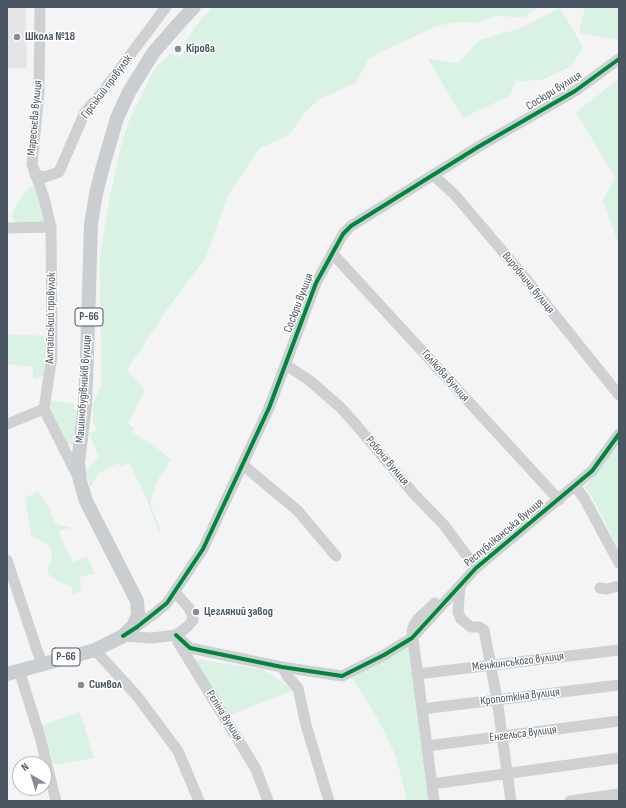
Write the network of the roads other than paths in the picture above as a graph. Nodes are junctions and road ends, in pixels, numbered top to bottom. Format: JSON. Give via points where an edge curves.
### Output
{"nodes":[{"id":1,"x":40,"y":7,"type":"edge"},
{"id":2,"x":166,"y":7,"type":"edge"},
{"id":3,"x":194,"y":7,"type":"edge"},
{"id":4,"x":619,"y":59,"type":"edge"},
{"id":5,"x":35,"y":175,"type":"junction"},
{"id":6,"x":433,"y":175,"type":"junction"},
{"id":7,"x":51,"y":227,"type":"junction"},
{"id":8,"x":7,"y":228,"type":"edge"},
{"id":9,"x":332,"y":253,"type":"junction"},
{"id":10,"x":286,"y":365,"type":"junction"},
{"id":11,"x":619,"y":395,"type":"edge"},
{"id":12,"x":44,"y":409,"type":"junction"},
{"id":13,"x":7,"y":424,"type":"edge"},
{"id":14,"x":619,"y":434,"type":"edge"},
{"id":15,"x":242,"y":465,"type":"junction"},
{"id":16,"x":80,"y":481,"type":"junction"},
{"id":17,"x":574,"y":486,"type":"junction"},
{"id":18,"x":559,"y":500,"type":"junction"},
{"id":19,"x":336,"y":556,"type":"dead end"},
{"id":20,"x":7,"y":560,"type":"edge"},
{"id":21,"x":619,"y":563,"type":"edge"},
{"id":22,"x":476,"y":568,"type":"junction"},
{"id":23,"x":9,"y":576,"type":"edge"},
{"id":24,"x":460,"y":586,"type":"junction"},
{"id":25,"x":619,"y":586,"type":"edge"},
{"id":26,"x":600,"y":588,"type":"dead end"},
{"id":27,"x":175,"y":592,"type":"junction"},
{"id":28,"x":175,"y":635,"type":"junction"},
{"id":29,"x":123,"y":636,"type":"junction"},
{"id":30,"x":412,"y":638,"type":"junction"},
{"id":31,"x":95,"y":650,"type":"junction"},
{"id":32,"x":619,"y":650,"type":"edge"},
{"id":33,"x":43,"y":664,"type":"junction"},
{"id":34,"x":492,"y":666,"type":"junction"},
{"id":35,"x":282,"y":667,"type":"junction"},
{"id":36,"x":13,"y":672,"type":"edge"},
{"id":37,"x":417,"y":674,"type":"junction"},
{"id":38,"x":619,"y":685,"type":"edge"},
{"id":39,"x":497,"y":699,"type":"junction"},
{"id":40,"x":422,"y":709,"type":"junction"},
{"id":41,"x":619,"y":721,"type":"edge"},
{"id":42,"x":501,"y":737,"type":"junction"},
{"id":43,"x":427,"y":746,"type":"junction"},
{"id":44,"x":619,"y":758,"type":"edge"},
{"id":45,"x":506,"y":773,"type":"junction"},
{"id":46,"x":432,"y":784,"type":"junction"},
{"id":47,"x":619,"y":794,"type":"edge"},
{"id":48,"x":56,"y":801,"type":"edge"},
{"id":49,"x":199,"y":801,"type":"edge"},
{"id":50,"x":268,"y":801,"type":"edge"},
{"id":51,"x":329,"y":801,"type":"edge"},
{"id":52,"x":434,"y":801,"type":"edge"},
{"id":53,"x":511,"y":801,"type":"edge"},
{"id":54,"x":570,"y":801,"type":"edge"}],
"edges":[{"from":1,"to":5,"type":"street","name":"Маресьєва вулиця","via":[[39,93],[32,164]]},
{"from":2,"to":5,"type":"street","name":"Гірський провулок","via":[[85,112],[59,172],[45,177]]},
{"from":3,"to":16,"type":"main road","name":"Машинобудівників вулиця","number":"Р-66","via":[[153,53],[129,92],[117,118],[96,194],[91,224],[85,404],[78,463]]},
{"from":4,"to":6,"type":"street","name":"Сосюри вулиця","via":[[575,91]]},
{"from":5,"to":7,"type":"street","name":"Маресьєва вулиця"},
{"from":6,"to":9,"type":"street","name":"Сосюри вулиця","via":[[350,226],[342,234]]},
{"from":6,"to":11,"type":"street","name":"Виробнича вулиця","via":[[455,195],[521,273]]},
{"from":7,"to":8,"type":"street"},
{"from":7,"to":12,"type":"street","name":"Алтайський провулок","via":[[52,356]]},
{"from":9,"to":10,"type":"street","name":"Сосюри вулиця","via":[[316,283]]},
{"from":9,"to":18,"type":"street","name":"Голікова вулиця"},
{"from":10,"to":15,"type":"street","name":"Сосюри вулиця"},
{"from":10,"to":22,"type":"street","name":"Робоча вулиця","via":[[309,380],[340,407],[414,494],[444,525]]},
{"from":12,"to":13,"type":"street"},
{"from":12,"to":16,"type":"street"},
{"from":14,"to":17,"type":"street","name":"Республіканська вулиця","via":[[592,471]]},
{"from":15,"to":19,"type":"street","via":[[298,511]]},
{"from":15,"to":27,"type":"street","name":"Сосюри вулиця","via":[[202,549]]},
{"from":16,"to":29,"type":"main road","name":"Машинобудівників вулиця","number":"Р-66","via":[[86,501],[138,601],[136,620],[131,630]]},
{"from":17,"to":18,"type":"street","name":"Республіканська вулиця"},
{"from":17,"to":21,"type":"street","via":[[584,498]]},
{"from":18,"to":22,"type":"street","name":"Республіканська вулиця"},
{"from":20,"to":23,"type":"street"},
{"from":22,"to":24,"type":"street","name":"Республіканська вулиця"},
{"from":23,"to":33,"type":"street"},
{"from":24,"to":30,"type":"street","name":"Республіканська вулиця"},
{"from":24,"to":34,"type":"street","via":[[458,612],[461,619],[472,627],[484,630]]},
{"from":25,"to":26,"type":"street"},
{"from":27,"to":28,"type":"street","via":[[190,608],[193,620]]},
{"from":27,"to":29,"type":"street","name":"Сосюри вулиця","via":[[167,603]]},
{"from":28,"to":29,"type":"street","via":[[152,638]]},
{"from":28,"to":35,"type":"street","name":"Республіканська вулиця","via":[[190,648]]},
{"from":28,"to":50,"type":"street","name":"Рєпіна вулиця","via":[[256,769]]},
{"from":29,"to":31,"type":"main road","name":"Сосюри вулиця","number":"Р-66"},
{"from":30,"to":35,"type":"street","name":"Республіканська вулиця","via":[[342,676]]},
{"from":30,"to":37,"type":"street"},
{"from":31,"to":33,"type":"main road","name":"Сосюри вулиця","number":"Р-66"},
{"from":31,"to":49,"type":"street","via":[[138,696],[178,751]]},
{"from":32,"to":34,"type":"street","name":"Менжинського вулиця"},
{"from":33,"to":36,"type":"main road","name":"Сосюри вулиця","number":"Р-66"},
{"from":34,"to":37,"type":"street","name":"Менжинського вулиця"},
{"from":34,"to":39,"type":"street"},
{"from":35,"to":51,"type":"street","via":[[298,688],[306,725]]},
{"from":36,"to":48,"type":"street","via":[[40,737]]},
{"from":37,"to":40,"type":"street"},
{"from":38,"to":39,"type":"street","name":"Кропоткіна вулиця"},
{"from":39,"to":40,"type":"street","name":"Кропоткіна вулиця"},
{"from":39,"to":42,"type":"street"},
{"from":40,"to":43,"type":"street"},
{"from":41,"to":42,"type":"street","name":"Енгельса вулиця"},
{"from":42,"to":43,"type":"street","name":"Енгельса вулиця"},
{"from":42,"to":45,"type":"street"},
{"from":43,"to":46,"type":"street"},
{"from":44,"to":45,"type":"street"},
{"from":45,"to":46,"type":"street"},
{"from":45,"to":53,"type":"street"},
{"from":46,"to":52,"type":"street"},
{"from":47,"to":54,"type":"street"}]}
